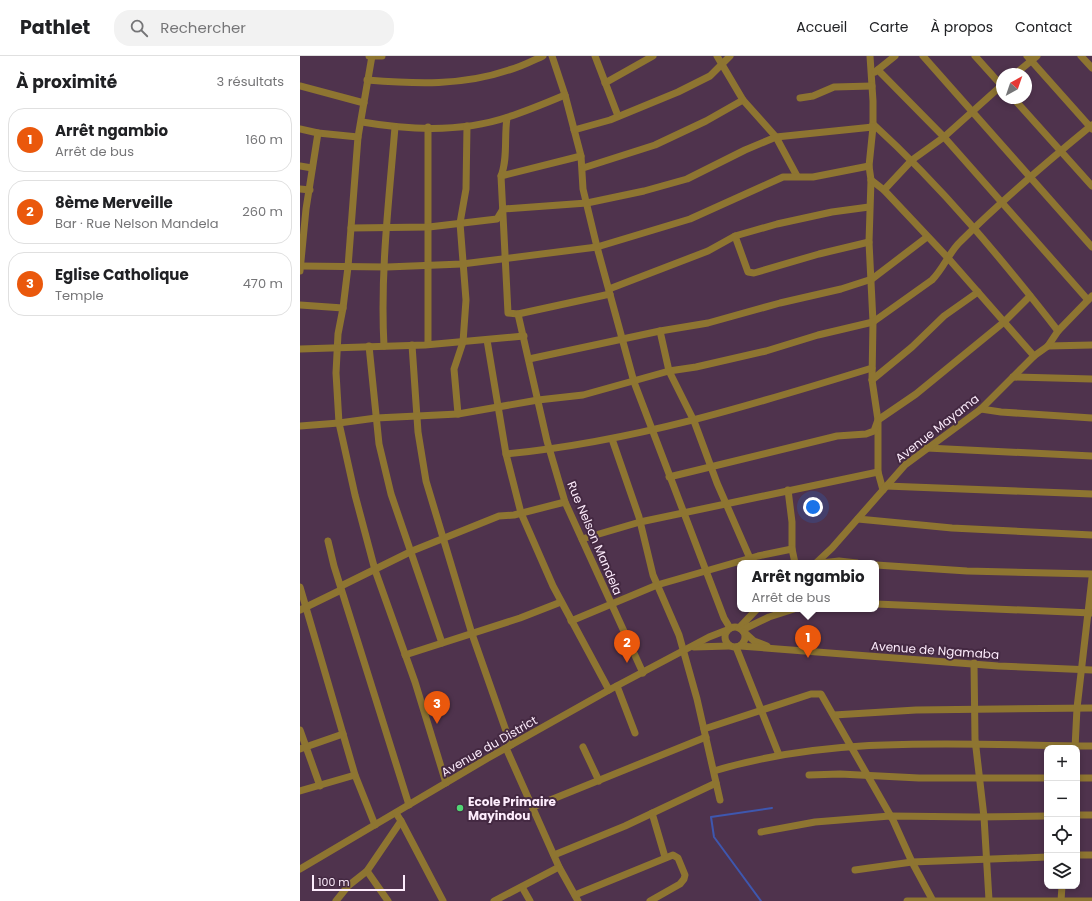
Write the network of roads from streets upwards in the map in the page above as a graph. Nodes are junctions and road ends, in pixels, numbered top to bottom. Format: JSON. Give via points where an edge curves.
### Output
{"nodes":[{"id":1,"x":371,"y":56,"type":"edge"},
{"id":2,"x":382,"y":56,"type":"edge"},
{"id":3,"x":543,"y":56,"type":"edge"},
{"id":4,"x":552,"y":56,"type":"edge"},
{"id":5,"x":595,"y":56,"type":"edge"},
{"id":6,"x":653,"y":56,"type":"edge"},
{"id":7,"x":717,"y":56,"type":"edge"},
{"id":8,"x":730,"y":56,"type":"edge"},
{"id":9,"x":870,"y":56,"type":"edge"},
{"id":10,"x":895,"y":56,"type":"edge"},
{"id":11,"x":923,"y":56,"type":"edge"},
{"id":12,"x":975,"y":56,"type":"edge"},
{"id":13,"x":1081,"y":56,"type":"edge"},
{"id":14,"x":1032,"y":58,"type":"edge"},
{"id":15,"x":722,"y":64,"type":"junction"},
{"id":16,"x":1021,"y":68,"type":"edge"},
{"id":17,"x":1092,"y":68,"type":"edge"},
{"id":18,"x":878,"y":70,"type":"junction"},
{"id":19,"x":871,"y":74,"type":"junction"},
{"id":20,"x":996,"y":79,"type":"edge"},
{"id":21,"x":367,"y":80,"type":"junction"},
{"id":22,"x":605,"y":83,"type":"junction"},
{"id":23,"x":300,"y":86,"type":"edge"},
{"id":24,"x":872,"y":86,"type":"junction"},
{"id":25,"x":996,"y":90,"type":"edge"},
{"id":26,"x":565,"y":95,"type":"junction"},
{"id":27,"x":800,"y":98,"type":"dead end"},
{"id":28,"x":743,"y":100,"type":"junction"},
{"id":29,"x":364,"y":103,"type":"junction"},
{"id":30,"x":1018,"y":104,"type":"edge"},
{"id":31,"x":972,"y":111,"type":"junction"},
{"id":32,"x":618,"y":116,"type":"junction"},
{"id":33,"x":507,"y":118,"type":"junction"},
{"id":34,"x":362,"y":122,"type":"junction"},
{"id":35,"x":873,"y":125,"type":"junction"},
{"id":36,"x":467,"y":126,"type":"junction"},
{"id":37,"x":395,"y":127,"type":"junction"},
{"id":38,"x":1091,"y":127,"type":"edge"},
{"id":39,"x":428,"y":128,"type":"junction"},
{"id":40,"x":300,"y":129,"type":"edge"},
{"id":41,"x":574,"y":130,"type":"junction"},
{"id":42,"x":318,"y":133,"type":"junction"},
{"id":43,"x":358,"y":137,"type":"junction"},
{"id":44,"x":776,"y":137,"type":"junction"},
{"id":45,"x":944,"y":137,"type":"junction"},
{"id":46,"x":1059,"y":151,"type":"junction"},
{"id":47,"x":581,"y":156,"type":"junction"},
{"id":48,"x":912,"y":160,"type":"junction"},
{"id":49,"x":300,"y":166,"type":"edge"},
{"id":50,"x":869,"y":166,"type":"junction"},
{"id":51,"x":312,"y":168,"type":"junction"},
{"id":52,"x":583,"y":168,"type":"junction"},
{"id":53,"x":501,"y":176,"type":"junction"},
{"id":54,"x":797,"y":176,"type":"junction"},
{"id":55,"x":1031,"y":177,"type":"junction"},
{"id":56,"x":871,"y":180,"type":"junction"},
{"id":57,"x":1092,"y":186,"type":"edge"},
{"id":58,"x":300,"y":189,"type":"edge"},
{"id":59,"x":310,"y":190,"type":"junction"},
{"id":60,"x":884,"y":190,"type":"junction"},
{"id":61,"x":1003,"y":202,"type":"junction"},
{"id":62,"x":587,"y":203,"type":"junction"},
{"id":63,"x":870,"y":207,"type":"junction"},
{"id":64,"x":503,"y":209,"type":"junction"},
{"id":65,"x":460,"y":223,"type":"junction"},
{"id":66,"x":428,"y":227,"type":"junction"},
{"id":67,"x":351,"y":228,"type":"junction"},
{"id":68,"x":386,"y":228,"type":"junction"},
{"id":69,"x":975,"y":228,"type":"junction"},
{"id":70,"x":302,"y":230,"type":"edge"},
{"id":71,"x":735,"y":236,"type":"junction"},
{"id":72,"x":927,"y":237,"type":"junction"},
{"id":73,"x":869,"y":242,"type":"junction"},
{"id":74,"x":597,"y":247,"type":"junction"},
{"id":75,"x":1092,"y":247,"type":"edge"},
{"id":76,"x":948,"y":258,"type":"junction"},
{"id":77,"x":504,"y":259,"type":"junction"},
{"id":78,"x":462,"y":264,"type":"junction"},
{"id":79,"x":429,"y":265,"type":"junction"},
{"id":80,"x":300,"y":266,"type":"edge"},
{"id":81,"x":348,"y":267,"type":"junction"},
{"id":82,"x":384,"y":267,"type":"junction"},
{"id":83,"x":300,"y":271,"type":"edge"},
{"id":84,"x":872,"y":279,"type":"junction"},
{"id":85,"x":609,"y":292,"type":"junction"},
{"id":86,"x":978,"y":292,"type":"junction"},
{"id":87,"x":1030,"y":296,"type":"junction"},
{"id":88,"x":1090,"y":298,"type":"edge"},
{"id":89,"x":300,"y":305,"type":"edge"},
{"id":90,"x":343,"y":308,"type":"junction"},
{"id":91,"x":518,"y":314,"type":"junction"},
{"id":92,"x":873,"y":322,"type":"junction"},
{"id":93,"x":1004,"y":322,"type":"junction"},
{"id":94,"x":660,"y":331,"type":"junction"},
{"id":95,"x":1058,"y":331,"type":"junction"},
{"id":96,"x":524,"y":336,"type":"junction"},
{"id":97,"x":487,"y":340,"type":"junction"},
{"id":98,"x":623,"y":340,"type":"junction"},
{"id":99,"x":463,"y":342,"type":"junction"},
{"id":100,"x":428,"y":344,"type":"junction"},
{"id":101,"x":1092,"y":344,"type":"edge"},
{"id":102,"x":412,"y":345,"type":"junction"},
{"id":103,"x":369,"y":346,"type":"junction"},
{"id":104,"x":384,"y":346,"type":"junction"},
{"id":105,"x":1048,"y":346,"type":"junction"},
{"id":106,"x":337,"y":347,"type":"junction"},
{"id":107,"x":300,"y":349,"type":"edge"},
{"id":108,"x":1034,"y":356,"type":"junction"},
{"id":109,"x":529,"y":359,"type":"junction"},
{"id":110,"x":872,"y":368,"type":"junction"},
{"id":111,"x":669,"y":371,"type":"junction"},
{"id":112,"x":1013,"y":377,"type":"junction"},
{"id":113,"x":1092,"y":379,"type":"edge"},
{"id":114,"x":872,"y":380,"type":"junction"},
{"id":115,"x":634,"y":382,"type":"junction"},
{"id":116,"x":538,"y":400,"type":"junction"},
{"id":117,"x":498,"y":407,"type":"junction"},
{"id":118,"x":981,"y":409,"type":"junction"},
{"id":119,"x":458,"y":414,"type":"junction"},
{"id":120,"x":416,"y":416,"type":"junction"},
{"id":121,"x":376,"y":418,"type":"junction"},
{"id":122,"x":1092,"y":418,"type":"edge"},
{"id":123,"x":878,"y":420,"type":"junction"},
{"id":124,"x":694,"y":421,"type":"junction"},
{"id":125,"x":339,"y":423,"type":"junction"},
{"id":126,"x":300,"y":426,"type":"edge"},
{"id":127,"x":650,"y":430,"type":"junction"},
{"id":128,"x":612,"y":439,"type":"junction"},
{"id":129,"x":927,"y":448,"type":"junction"},
{"id":130,"x":550,"y":450,"type":"junction"},
{"id":131,"x":506,"y":454,"type":"junction"},
{"id":132,"x":1092,"y":456,"type":"edge"},
{"id":133,"x":711,"y":467,"type":"junction"},
{"id":134,"x":878,"y":472,"type":"junction"},
{"id":135,"x":669,"y":477,"type":"junction"},
{"id":136,"x":885,"y":488,"type":"junction"},
{"id":137,"x":788,"y":490,"type":"junction"},
{"id":138,"x":1092,"y":494,"type":"edge"},
{"id":139,"x":565,"y":502,"type":"junction"},
{"id":140,"x":727,"y":504,"type":"junction"},
{"id":141,"x":521,"y":513,"type":"junction"},
{"id":142,"x":683,"y":513,"type":"junction"},
{"id":143,"x":858,"y":520,"type":"junction"},
{"id":144,"x":640,"y":522,"type":"junction"},
{"id":145,"x":1092,"y":535,"type":"edge"},
{"id":146,"x":444,"y":539,"type":"junction"},
{"id":147,"x":582,"y":539,"type":"junction"},
{"id":148,"x":328,"y":541,"type":"dead end"},
{"id":149,"x":792,"y":549,"type":"junction"},
{"id":150,"x":412,"y":551,"type":"junction"},
{"id":151,"x":752,"y":560,"type":"edge"},
{"id":152,"x":755,"y":560,"type":"edge"},
{"id":153,"x":794,"y":560,"type":"edge"},
{"id":154,"x":819,"y":560,"type":"edge"},
{"id":155,"x":737,"y":564,"type":"edge"},
{"id":156,"x":879,"y":565,"type":"edge"},
{"id":157,"x":375,"y":570,"type":"junction"},
{"id":158,"x":706,"y":571,"type":"junction"},
{"id":159,"x":1092,"y":574,"type":"edge"},
{"id":160,"x":1092,"y":578,"type":"edge"},
{"id":161,"x":658,"y":585,"type":"junction"},
{"id":162,"x":300,"y":587,"type":"edge"},
{"id":163,"x":341,"y":588,"type":"junction"},
{"id":164,"x":561,"y":602,"type":"junction"},
{"id":165,"x":611,"y":604,"type":"junction"},
{"id":166,"x":879,"y":604,"type":"edge"},
{"id":167,"x":303,"y":608,"type":"edge"},
{"id":168,"x":755,"y":612,"type":"edge"},
{"id":169,"x":785,"y":612,"type":"edge"},
{"id":170,"x":1090,"y":612,"type":"edge"},
{"id":171,"x":571,"y":621,"type":"junction"},
{"id":172,"x":729,"y":629,"type":"junction"},
{"id":173,"x":741,"y":630,"type":"junction"},
{"id":174,"x":472,"y":634,"type":"junction"},
{"id":175,"x":442,"y":643,"type":"junction"},
{"id":176,"x":735,"y":646,"type":"junction"},
{"id":177,"x":692,"y":647,"type":"junction"},
{"id":178,"x":776,"y":649,"type":"junction"},
{"id":179,"x":683,"y":651,"type":"junction"},
{"id":180,"x":406,"y":655,"type":"junction"},
{"id":181,"x":974,"y":663,"type":"junction"},
{"id":182,"x":1082,"y":670,"type":"junction"},
{"id":183,"x":1092,"y":670,"type":"edge"},
{"id":184,"x":643,"y":673,"type":"junction"},
{"id":185,"x":617,"y":686,"type":"junction"},
{"id":186,"x":608,"y":690,"type":"junction"},
{"id":187,"x":1077,"y":708,"type":"junction"},
{"id":188,"x":1092,"y":708,"type":"edge"},
{"id":189,"x":974,"y":710,"type":"junction"},
{"id":190,"x":761,"y":712,"type":"junction"},
{"id":191,"x":834,"y":715,"type":"junction"},
{"id":192,"x":704,"y":729,"type":"junction"},
{"id":193,"x":300,"y":730,"type":"edge"},
{"id":194,"x":635,"y":733,"type":"dead end"},
{"id":195,"x":343,"y":734,"type":"junction"},
{"id":196,"x":706,"y":737,"type":"junction"},
{"id":197,"x":975,"y":743,"type":"junction"},
{"id":198,"x":1075,"y":745,"type":"edge"},
{"id":199,"x":508,"y":746,"type":"junction"},
{"id":200,"x":851,"y":746,"type":"junction"},
{"id":201,"x":1044,"y":746,"type":"edge"},
{"id":202,"x":1092,"y":746,"type":"edge"},
{"id":203,"x":583,"y":747,"type":"dead end"},
{"id":204,"x":1080,"y":747,"type":"edge"},
{"id":205,"x":303,"y":748,"type":"edge"},
{"id":206,"x":779,"y":755,"type":"junction"},
{"id":207,"x":714,"y":771,"type":"junction"},
{"id":208,"x":867,"y":774,"type":"junction"},
{"id":209,"x":355,"y":775,"type":"junction"},
{"id":210,"x":808,"y":775,"type":"dead end"},
{"id":211,"x":979,"y":776,"type":"junction"},
{"id":212,"x":1044,"y":778,"type":"edge"},
{"id":213,"x":1080,"y":778,"type":"edge"},
{"id":214,"x":1092,"y":778,"type":"edge"},
{"id":215,"x":599,"y":781,"type":"junction"},
{"id":216,"x":446,"y":783,"type":"junction"},
{"id":217,"x":716,"y":783,"type":"junction"},
{"id":218,"x":320,"y":786,"type":"junction"},
{"id":219,"x":300,"y":791,"type":"edge"},
{"id":220,"x":720,"y":800,"type":"dead end"},
{"id":221,"x":409,"y":805,"type":"junction"},
{"id":222,"x":533,"y":807,"type":"junction"},
{"id":223,"x":396,"y":812,"type":"junction"},
{"id":224,"x":652,"y":813,"type":"junction"},
{"id":225,"x":890,"y":816,"type":"junction"},
{"id":226,"x":1044,"y":816,"type":"edge"},
{"id":227,"x":1080,"y":816,"type":"edge"},
{"id":228,"x":1092,"y":816,"type":"edge"},
{"id":229,"x":984,"y":817,"type":"junction"},
{"id":230,"x":401,"y":821,"type":"junction"},
{"id":231,"x":375,"y":825,"type":"junction"},
{"id":232,"x":761,"y":832,"type":"dead end"},
{"id":233,"x":554,"y":855,"type":"junction"},
{"id":234,"x":1080,"y":855,"type":"edge"},
{"id":235,"x":1092,"y":855,"type":"edge"},
{"id":236,"x":665,"y":857,"type":"junction"},
{"id":237,"x":1044,"y":857,"type":"edge"},
{"id":238,"x":987,"y":858,"type":"junction"},
{"id":239,"x":912,"y":862,"type":"junction"},
{"id":240,"x":559,"y":867,"type":"junction"},
{"id":241,"x":300,"y":869,"type":"edge"},
{"id":242,"x":855,"y":870,"type":"dead end"},
{"id":243,"x":367,"y":871,"type":"junction"},
{"id":244,"x":522,"y":887,"type":"junction"},
{"id":245,"x":1062,"y":889,"type":"edge"},
{"id":246,"x":577,"y":898,"type":"edge"},
{"id":247,"x":933,"y":900,"type":"edge"},
{"id":248,"x":989,"y":900,"type":"edge"},
{"id":249,"x":1061,"y":900,"type":"edge"},
{"id":250,"x":336,"y":901,"type":"edge"},
{"id":251,"x":388,"y":901,"type":"edge"},
{"id":252,"x":443,"y":901,"type":"edge"},
{"id":253,"x":494,"y":901,"type":"edge"},
{"id":254,"x":530,"y":901,"type":"edge"},
{"id":255,"x":650,"y":901,"type":"edge"},
{"id":256,"x":907,"y":901,"type":"edge"},
{"id":257,"x":1092,"y":901,"type":"edge"}],
"edges":[{"from":1,"to":2,"type":"street"},
{"from":1,"to":21,"type":"street"},
{"from":3,"to":21,"type":"street","via":[[510,70],[468,81],[415,84]]},
{"from":4,"to":26,"type":"street"},
{"from":5,"to":22,"type":"street"},
{"from":6,"to":22,"type":"street"},
{"from":7,"to":15,"type":"street"},
{"from":8,"to":15,"type":"street"},
{"from":9,"to":19,"type":"street"},
{"from":10,"to":18,"type":"street"},
{"from":11,"to":31,"type":"street"},
{"from":12,"to":20,"type":"street"},
{"from":13,"to":17,"type":"street"},
{"from":14,"to":16,"type":"street"},
{"from":14,"to":38,"type":"street"},
{"from":15,"to":28,"type":"street"},
{"from":15,"to":32,"type":"street","via":[[710,76]]},
{"from":18,"to":19,"type":"street"},
{"from":18,"to":45,"type":"street"},
{"from":19,"to":24,"type":"street"},
{"from":21,"to":29,"type":"street"},
{"from":22,"to":32,"type":"street"},
{"from":23,"to":29,"type":"street"},
{"from":24,"to":27,"type":"street","via":[[834,88]]},
{"from":24,"to":35,"type":"street"},
{"from":25,"to":31,"type":"street"},
{"from":26,"to":33,"type":"street"},
{"from":26,"to":41,"type":"street"},
{"from":28,"to":44,"type":"street"},
{"from":28,"to":52,"type":"street","via":[[655,145]]},
{"from":29,"to":34,"type":"street"},
{"from":30,"to":46,"type":"street"},
{"from":31,"to":45,"type":"street"},
{"from":31,"to":55,"type":"street"},
{"from":32,"to":41,"type":"street"},
{"from":33,"to":36,"type":"street"},
{"from":33,"to":53,"type":"street","via":[[504,133],[504,168]]},
{"from":34,"to":37,"type":"street"},
{"from":34,"to":43,"type":"street"},
{"from":35,"to":44,"type":"street"},
{"from":35,"to":48,"type":"street"},
{"from":35,"to":50,"type":"street"},
{"from":36,"to":39,"type":"street"},
{"from":36,"to":65,"type":"street","via":[[466,189]]},
{"from":37,"to":39,"type":"street"},
{"from":37,"to":68,"type":"street"},
{"from":38,"to":46,"type":"street"},
{"from":39,"to":66,"type":"street"},
{"from":40,"to":42,"type":"street"},
{"from":41,"to":47,"type":"street"},
{"from":42,"to":43,"type":"street"},
{"from":42,"to":51,"type":"street"},
{"from":43,"to":67,"type":"street"},
{"from":44,"to":54,"type":"street"},
{"from":44,"to":62,"type":"street","via":[[687,179]]},
{"from":45,"to":48,"type":"street"},
{"from":45,"to":61,"type":"street"},
{"from":46,"to":55,"type":"street"},
{"from":46,"to":57,"type":"street"},
{"from":47,"to":52,"type":"street"},
{"from":47,"to":53,"type":"street"},
{"from":48,"to":60,"type":"street"},
{"from":48,"to":69,"type":"street"},
{"from":49,"to":51,"type":"street"},
{"from":50,"to":54,"type":"street","via":[[813,177]]},
{"from":50,"to":56,"type":"street"},
{"from":51,"to":59,"type":"street"},
{"from":52,"to":62,"type":"street","via":[[583,188]]},
{"from":53,"to":64,"type":"street"},
{"from":54,"to":74,"type":"street","via":[[783,177],[690,219]]},
{"from":55,"to":61,"type":"street"},
{"from":55,"to":75,"type":"street"},
{"from":56,"to":60,"type":"street"},
{"from":56,"to":63,"type":"street"},
{"from":58,"to":59,"type":"street"},
{"from":59,"to":70,"type":"street"},
{"from":60,"to":72,"type":"street"},
{"from":61,"to":69,"type":"street"},
{"from":61,"to":88,"type":"street"},
{"from":62,"to":64,"type":"street"},
{"from":62,"to":74,"type":"street"},
{"from":63,"to":71,"type":"street","via":[[832,212]]},
{"from":63,"to":73,"type":"street"},
{"from":64,"to":65,"type":"street","via":[[497,219]]},
{"from":64,"to":77,"type":"street"},
{"from":65,"to":66,"type":"street"},
{"from":65,"to":78,"type":"street"},
{"from":66,"to":68,"type":"street"},
{"from":66,"to":79,"type":"street"},
{"from":67,"to":68,"type":"street"},
{"from":67,"to":81,"type":"street"},
{"from":68,"to":82,"type":"street"},
{"from":69,"to":76,"type":"street"},
{"from":69,"to":87,"type":"street"},
{"from":70,"to":80,"type":"street"},
{"from":71,"to":73,"type":"street","via":[[748,272],[754,273]]},
{"from":71,"to":85,"type":"street","via":[[708,251]]},
{"from":72,"to":76,"type":"street"},
{"from":72,"to":84,"type":"street"},
{"from":73,"to":84,"type":"street"},
{"from":74,"to":77,"type":"street"},
{"from":74,"to":85,"type":"street"},
{"from":76,"to":86,"type":"street"},
{"from":76,"to":92,"type":"street","via":[[940,273],[932,280]]},
{"from":77,"to":78,"type":"street"},
{"from":77,"to":91,"type":"street","via":[[508,313]]},
{"from":78,"to":79,"type":"street"},
{"from":78,"to":99,"type":"street","via":[[466,300]]},
{"from":79,"to":82,"type":"street"},
{"from":79,"to":100,"type":"street"},
{"from":80,"to":81,"type":"street"},
{"from":80,"to":83,"type":"street"},
{"from":81,"to":82,"type":"street"},
{"from":81,"to":90,"type":"street"},
{"from":82,"to":104,"type":"street"},
{"from":84,"to":92,"type":"street"},
{"from":84,"to":94,"type":"street","via":[[708,323]]},
{"from":85,"to":91,"type":"street"},
{"from":85,"to":98,"type":"street"},
{"from":86,"to":93,"type":"street"},
{"from":86,"to":114,"type":"street","via":[[944,316]]},
{"from":87,"to":93,"type":"street"},
{"from":87,"to":95,"type":"street"},
{"from":88,"to":95,"type":"street","name":"Avenue Mayama"},
{"from":89,"to":90,"type":"street"},
{"from":90,"to":106,"type":"street"},
{"from":91,"to":96,"type":"street","name":"Rue Nelson Mandela"},
{"from":92,"to":110,"type":"street"},
{"from":92,"to":111,"type":"street","via":[[766,351]]},
{"from":93,"to":108,"type":"street"},
{"from":93,"to":123,"type":"street","via":[[916,394]]},
{"from":94,"to":98,"type":"street"},
{"from":94,"to":111,"type":"street"},
{"from":95,"to":105,"type":"street","name":"Avenue Mayama"},
{"from":96,"to":97,"type":"street"},
{"from":96,"to":109,"type":"street","name":"Rue Nelson Mandela"},
{"from":97,"to":99,"type":"street"},
{"from":97,"to":117,"type":"street"},
{"from":98,"to":109,"type":"street"},
{"from":98,"to":115,"type":"street"},
{"from":99,"to":100,"type":"street"},
{"from":99,"to":119,"type":"street","via":[[454,369]]},
{"from":100,"to":102,"type":"street"},
{"from":101,"to":105,"type":"street"},
{"from":102,"to":104,"type":"street"},
{"from":102,"to":120,"type":"street"},
{"from":103,"to":104,"type":"street"},
{"from":103,"to":106,"type":"street"},
{"from":103,"to":121,"type":"street"},
{"from":105,"to":108,"type":"street","name":"Avenue Mayama"},
{"from":106,"to":107,"type":"street"},
{"from":106,"to":125,"type":"street"},
{"from":108,"to":112,"type":"street","name":"Avenue Mayama"},
{"from":109,"to":116,"type":"street","name":"Rue Nelson Mandela"},
{"from":110,"to":114,"type":"street"},
{"from":110,"to":124,"type":"street"},
{"from":111,"to":115,"type":"street"},
{"from":111,"to":124,"type":"street"},
{"from":112,"to":113,"type":"street"},
{"from":112,"to":118,"type":"street","name":"Avenue Mayama"},
{"from":114,"to":123,"type":"street"},
{"from":115,"to":116,"type":"street","via":[[583,395]]},
{"from":115,"to":127,"type":"street"},
{"from":116,"to":117,"type":"street"},
{"from":116,"to":130,"type":"street","name":"Rue Nelson Mandela"},
{"from":117,"to":119,"type":"street"},
{"from":117,"to":131,"type":"street"},
{"from":118,"to":122,"type":"street"},
{"from":118,"to":129,"type":"street","name":"Avenue Mayama"},
{"from":119,"to":120,"type":"street"},
{"from":120,"to":121,"type":"street"},
{"from":120,"to":146,"type":"street","via":[[426,481]]},
{"from":121,"to":125,"type":"street"},
{"from":121,"to":150,"type":"street","via":[[378,444],[391,494]]},
{"from":123,"to":133,"type":"street","via":[[874,431],[866,434],[837,436]]},
{"from":123,"to":134,"type":"street"},
{"from":124,"to":127,"type":"street"},
{"from":124,"to":133,"type":"street"},
{"from":125,"to":126,"type":"street"},
{"from":125,"to":157,"type":"street"},
{"from":127,"to":128,"type":"street"},
{"from":127,"to":135,"type":"street"},
{"from":128,"to":130,"type":"street"},
{"from":128,"to":144,"type":"street"},
{"from":129,"to":132,"type":"street"},
{"from":129,"to":136,"type":"street","name":"Avenue Mayama","via":[[905,465]]},
{"from":130,"to":131,"type":"street"},
{"from":130,"to":139,"type":"street","name":"Rue Nelson Mandela"},
{"from":131,"to":141,"type":"street"},
{"from":133,"to":135,"type":"street"},
{"from":133,"to":140,"type":"street"},
{"from":134,"to":136,"type":"street"},
{"from":134,"to":137,"type":"street"},
{"from":135,"to":142,"type":"street"},
{"from":136,"to":138,"type":"street"},
{"from":136,"to":143,"type":"street","name":"Avenue Mayama"},
{"from":137,"to":140,"type":"street"},
{"from":137,"to":149,"type":"street"},
{"from":139,"to":141,"type":"street"},
{"from":139,"to":147,"type":"street","name":"Rue Nelson Mandela"},
{"from":140,"to":142,"type":"street"},
{"from":140,"to":151,"type":"street"},
{"from":141,"to":146,"type":"street","via":[[499,516]]},
{"from":141,"to":164,"type":"street"},
{"from":142,"to":144,"type":"street"},
{"from":142,"to":158,"type":"street"},
{"from":143,"to":145,"type":"street"},
{"from":143,"to":154,"type":"street","name":"Avenue Mayama"},
{"from":144,"to":147,"type":"street"},
{"from":144,"to":161,"type":"street","via":[[653,575]]},
{"from":146,"to":150,"type":"street"},
{"from":146,"to":174,"type":"street"},
{"from":147,"to":165,"type":"street","name":"Rue Nelson Mandela"},
{"from":148,"to":163,"type":"street"},
{"from":149,"to":152,"type":"street"},
{"from":149,"to":153,"type":"street"},
{"from":150,"to":157,"type":"street"},
{"from":150,"to":175,"type":"street"},
{"from":155,"to":158,"type":"street"},
{"from":156,"to":159,"type":"street","via":[[967,571]]},
{"from":157,"to":163,"type":"street"},
{"from":157,"to":180,"type":"street"},
{"from":158,"to":161,"type":"street"},
{"from":158,"to":172,"type":"street"},
{"from":160,"to":170,"type":"street"},
{"from":161,"to":165,"type":"street"},
{"from":161,"to":179,"type":"street"},
{"from":162,"to":167,"type":"street"},
{"from":163,"to":167,"type":"street"},
{"from":163,"to":221,"type":"street"},
{"from":164,"to":171,"type":"street"},
{"from":164,"to":174,"type":"street"},
{"from":165,"to":171,"type":"street"},
{"from":165,"to":184,"type":"street","name":"Rue Nelson Mandela"},
{"from":166,"to":170,"type":"street"},
{"from":167,"to":195,"type":"street"},
{"from":168,"to":173,"type":"street"},
{"from":169,"to":173,"type":"street"},
{"from":170,"to":182,"type":"street"},
{"from":171,"to":186,"type":"street"},
{"from":172,"to":173,"type":"street"},
{"from":172,"to":176,"type":"street","via":[[724,637]]},
{"from":172,"to":177,"type":"street","name":"Avenue du District"},
{"from":173,"to":176,"type":"street","via":[[745,638]]},
{"from":173,"to":178,"type":"street","name":"Avenue de Ngamaba","via":[[754,641]]},
{"from":174,"to":175,"type":"street"},
{"from":174,"to":199,"type":"street"},
{"from":175,"to":180,"type":"street"},
{"from":176,"to":177,"type":"street","name":"Avenue du District"},
{"from":176,"to":178,"type":"street","name":"Avenue de Ngamaba"},
{"from":176,"to":190,"type":"street"},
{"from":177,"to":179,"type":"street","name":"Avenue du District"},
{"from":178,"to":181,"type":"street","name":"Avenue de Ngamaba"},
{"from":179,"to":184,"type":"street","name":"Avenue du District"},
{"from":179,"to":192,"type":"street"},
{"from":180,"to":216,"type":"street"},
{"from":181,"to":182,"type":"street","name":"Avenue de Ngamaba"},
{"from":181,"to":189,"type":"street"},
{"from":182,"to":183,"type":"street","name":"Avenue de Ngamaba"},
{"from":182,"to":187,"type":"street"},
{"from":184,"to":185,"type":"street","name":"Avenue du District"},
{"from":185,"to":186,"type":"street","name":"Avenue du District"},
{"from":185,"to":194,"type":"street"},
{"from":186,"to":199,"type":"street","name":"Avenue du District"},
{"from":187,"to":188,"type":"street"},
{"from":187,"to":189,"type":"street"},
{"from":187,"to":198,"type":"street"},
{"from":189,"to":191,"type":"street","via":[[916,710]]},
{"from":189,"to":197,"type":"street"},
{"from":190,"to":191,"type":"street","via":[[816,693],[824,698]]},
{"from":190,"to":192,"type":"street"},
{"from":190,"to":206,"type":"street"},
{"from":191,"to":200,"type":"street"},
{"from":192,"to":196,"type":"street"},
{"from":193,"to":205,"type":"street"},
{"from":195,"to":205,"type":"street"},
{"from":195,"to":209,"type":"street"},
{"from":196,"to":207,"type":"street"},
{"from":196,"to":215,"type":"street"},
{"from":197,"to":200,"type":"street"},
{"from":197,"to":201,"type":"street"},
{"from":197,"to":211,"type":"street"},
{"from":199,"to":216,"type":"street","name":"Avenue du District"},
{"from":199,"to":222,"type":"street"},
{"from":200,"to":206,"type":"street"},
{"from":200,"to":208,"type":"street"},
{"from":202,"to":204,"type":"street"},
{"from":203,"to":215,"type":"street"},
{"from":205,"to":218,"type":"street"},
{"from":206,"to":207,"type":"street"},
{"from":207,"to":217,"type":"street"},
{"from":208,"to":210,"type":"street"},
{"from":208,"to":211,"type":"street","via":[[919,778]]},
{"from":208,"to":225,"type":"street"},
{"from":209,"to":218,"type":"street"},
{"from":209,"to":231,"type":"street"},
{"from":211,"to":212,"type":"street"},
{"from":211,"to":229,"type":"street"},
{"from":213,"to":214,"type":"street"},
{"from":215,"to":222,"type":"street"},
{"from":216,"to":221,"type":"street","name":"Avenue du District"},
{"from":217,"to":220,"type":"street"},
{"from":217,"to":224,"type":"street"},
{"from":218,"to":219,"type":"street"},
{"from":221,"to":223,"type":"street","name":"Avenue du District"},
{"from":222,"to":233,"type":"street"},
{"from":223,"to":230,"type":"street"},
{"from":223,"to":231,"type":"street","name":"Avenue du District"},
{"from":224,"to":233,"type":"street"},
{"from":224,"to":236,"type":"street"},
{"from":225,"to":229,"type":"street"},
{"from":225,"to":232,"type":"street","via":[[815,822]]},
{"from":225,"to":239,"type":"street"},
{"from":226,"to":229,"type":"street"},
{"from":227,"to":228,"type":"street"},
{"from":229,"to":238,"type":"street"},
{"from":230,"to":243,"type":"street"},
{"from":230,"to":252,"type":"street"},
{"from":231,"to":241,"type":"street","name":"Avenue du District","via":[[313,859]]},
{"from":233,"to":240,"type":"street"},
{"from":234,"to":235,"type":"street"},
{"from":236,"to":246,"type":"street"},
{"from":236,"to":255,"type":"street","via":[[673,855],[678,858],[685,875],[684,880]]},
{"from":237,"to":238,"type":"street"},
{"from":238,"to":239,"type":"street"},
{"from":238,"to":248,"type":"street"},
{"from":239,"to":242,"type":"street"},
{"from":239,"to":247,"type":"street"},
{"from":240,"to":244,"type":"street"},
{"from":240,"to":246,"type":"street"},
{"from":243,"to":250,"type":"street","via":[[348,886]]},
{"from":243,"to":251,"type":"street"},
{"from":244,"to":253,"type":"street"},
{"from":244,"to":254,"type":"street"},
{"from":245,"to":249,"type":"street"},
{"from":247,"to":248,"type":"street"},
{"from":247,"to":256,"type":"street"},
{"from":248,"to":249,"type":"street"},
{"from":249,"to":257,"type":"street"}]}
